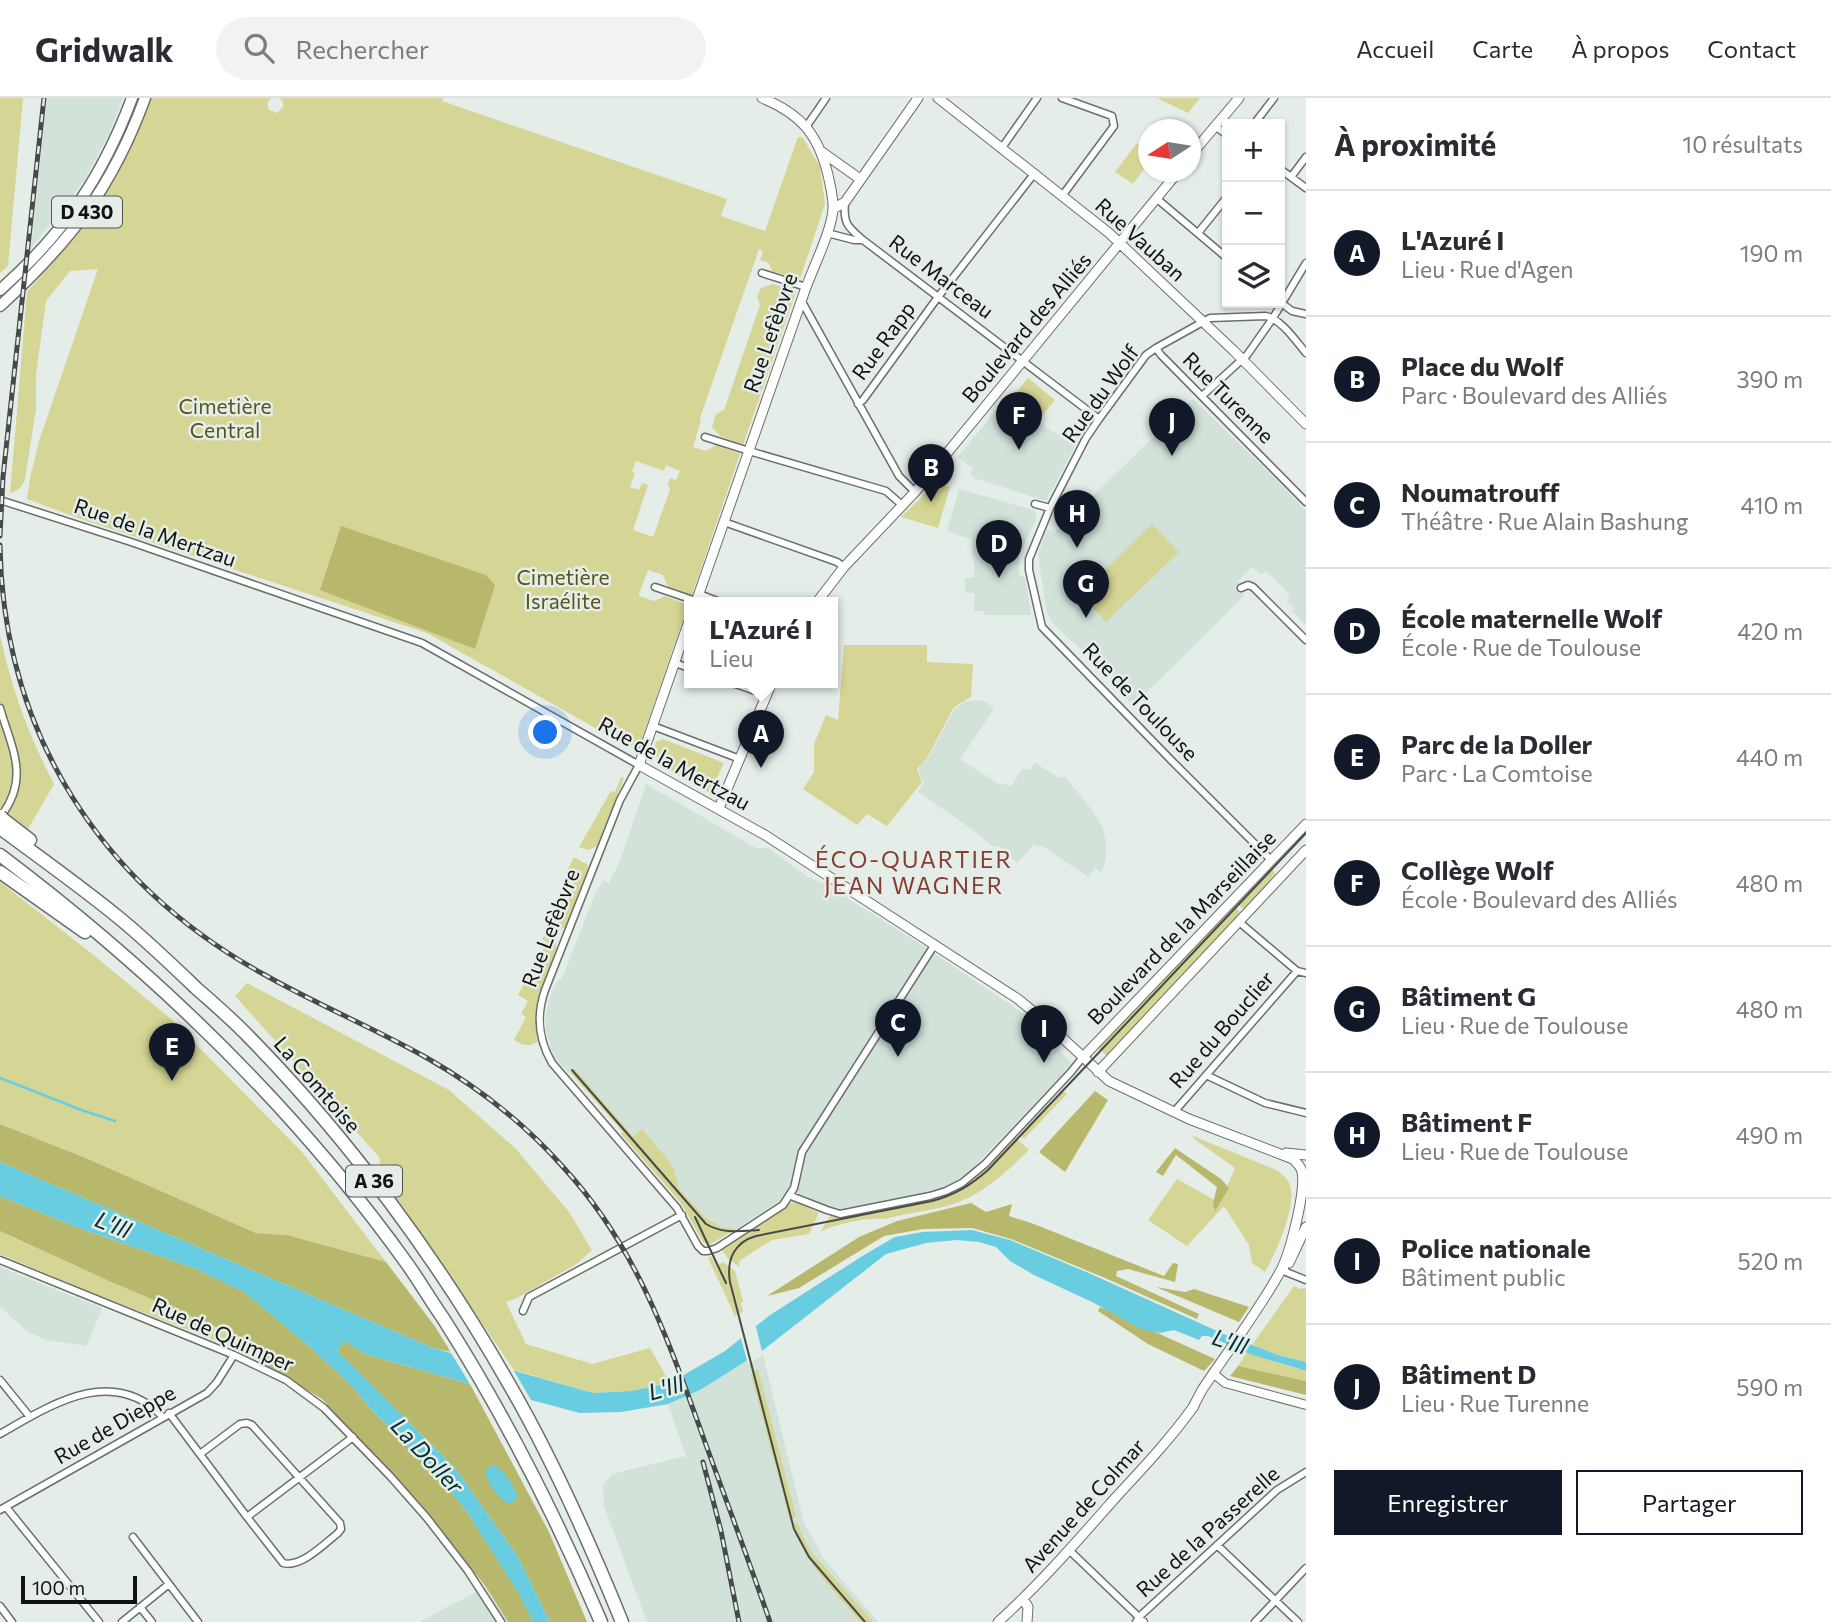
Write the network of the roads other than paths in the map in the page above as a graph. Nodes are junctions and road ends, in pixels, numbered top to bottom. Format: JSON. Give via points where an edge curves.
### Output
{"nodes":[{"id":1,"x":132,"y":98,"type":"edge"},
{"id":2,"x":145,"y":98,"type":"edge"},
{"id":3,"x":762,"y":98,"type":"edge"},
{"id":4,"x":826,"y":98,"type":"edge"},
{"id":5,"x":918,"y":98,"type":"edge"},
{"id":6,"x":938,"y":98,"type":"edge"},
{"id":7,"x":1037,"y":98,"type":"edge"},
{"id":8,"x":1062,"y":98,"type":"edge"},
{"id":9,"x":1239,"y":98,"type":"edge"},
{"id":10,"x":1274,"y":98,"type":"edge"},
{"id":11,"x":1258,"y":119,"type":"edge"},
{"id":12,"x":1215,"y":126,"type":"junction"},
{"id":13,"x":806,"y":127,"type":"junction"},
{"id":14,"x":1222,"y":131,"type":"edge"},
{"id":15,"x":1201,"y":144,"type":"edge"},
{"id":16,"x":1001,"y":149,"type":"junction"},
{"id":17,"x":822,"y":152,"type":"junction"},
{"id":18,"x":1306,"y":157,"type":"edge"},
{"id":19,"x":1285,"y":173,"type":"edge"},
{"id":20,"x":1034,"y":174,"type":"junction"},
{"id":21,"x":1291,"y":177,"type":"junction"},
{"id":22,"x":860,"y":179,"type":"junction"},
{"id":23,"x":1170,"y":182,"type":"edge"},
{"id":24,"x":1306,"y":188,"type":"edge"},
{"id":25,"x":1062,"y":196,"type":"junction"},
{"id":26,"x":1156,"y":198,"type":"junction"},
{"id":27,"x":845,"y":202,"type":"junction"},
{"id":28,"x":1222,"y":203,"type":"edge"},
{"id":29,"x":834,"y":209,"type":"junction"},
{"id":30,"x":827,"y":233,"type":"junction"},
{"id":31,"x":1198,"y":233,"type":"junction"},
{"id":32,"x":863,"y":240,"type":"junction"},
{"id":33,"x":1120,"y":244,"type":"junction"},
{"id":34,"x":1222,"y":254,"type":"edge"},
{"id":35,"x":1306,"y":262,"type":"edge"},
{"id":36,"x":762,"y":272,"type":"dead end"},
{"id":37,"x":806,"y":287,"type":"junction"},
{"id":38,"x":0,"y":290,"type":"edge"},
{"id":39,"x":1285,"y":296,"type":"edge"},
{"id":40,"x":938,"y":297,"type":"junction"},
{"id":41,"x":801,"y":300,"type":"junction"},
{"id":42,"x":0,"y":306,"type":"edge"},
{"id":43,"x":1285,"y":306,"type":"edge"},
{"id":44,"x":1278,"y":308,"type":"edge"},
{"id":45,"x":1306,"y":314,"type":"edge"},
{"id":46,"x":1273,"y":318,"type":"junction"},
{"id":47,"x":1204,"y":322,"type":"junction"},
{"id":48,"x":1156,"y":348,"type":"junction"},
{"id":49,"x":1306,"y":353,"type":"edge"},
{"id":50,"x":1242,"y":360,"type":"junction"},
{"id":51,"x":1022,"y":361,"type":"junction"},
{"id":52,"x":1202,"y":396,"type":"junction"},
{"id":53,"x":858,"y":404,"type":"junction"},
{"id":54,"x":1099,"y":419,"type":"junction"},
{"id":55,"x":1306,"y":424,"type":"edge"},
{"id":56,"x":705,"y":437,"type":"dead end"},
{"id":57,"x":748,"y":451,"type":"junction"},
{"id":58,"x":915,"y":492,"type":"junction"},
{"id":59,"x":0,"y":500,"type":"edge"},
{"id":60,"x":1306,"y":502,"type":"edge"},
{"id":61,"x":1035,"y":504,"type":"dead end"},
{"id":62,"x":903,"y":506,"type":"junction"},
{"id":63,"x":1050,"y":508,"type":"junction"},
{"id":64,"x":724,"y":522,"type":"junction"},
{"id":65,"x":844,"y":567,"type":"junction"},
{"id":66,"x":655,"y":587,"type":"dead end"},
{"id":67,"x":1241,"y":587,"type":"dead end"},
{"id":68,"x":690,"y":597,"type":"edge"},
{"id":69,"x":698,"y":597,"type":"edge"},
{"id":70,"x":821,"y":597,"type":"edge"},
{"id":71,"x":684,"y":636,"type":"edge"},
{"id":72,"x":1306,"y":640,"type":"edge"},
{"id":73,"x":675,"y":663,"type":"junction"},
{"id":74,"x":684,"y":666,"type":"edge"},
{"id":75,"x":747,"y":688,"type":"edge"},
{"id":76,"x":770,"y":688,"type":"edge"},
{"id":77,"x":767,"y":695,"type":"junction"},
{"id":78,"x":0,"y":708,"type":"edge"},
{"id":79,"x":653,"y":726,"type":"junction"},
{"id":80,"x":740,"y":759,"type":"junction"},
{"id":81,"x":639,"y":765,"type":"junction"},
{"id":82,"x":719,"y":808,"type":"junction"},
{"id":83,"x":1,"y":820,"type":"edge"},
{"id":84,"x":1306,"y":824,"type":"edge"},
{"id":85,"x":1306,"y":849,"type":"edge"},
{"id":86,"x":0,"y":855,"type":"edge"},
{"id":87,"x":1271,"y":860,"type":"junction"},
{"id":88,"x":0,"y":872,"type":"edge"},
{"id":89,"x":1285,"y":873,"type":"junction"},
{"id":90,"x":1238,"y":921,"type":"junction"},
{"id":91,"x":935,"y":944,"type":"junction"},
{"id":92,"x":121,"y":953,"type":"junction"},
{"id":93,"x":1297,"y":971,"type":"junction"},
{"id":94,"x":1306,"y":973,"type":"edge"},
{"id":95,"x":1083,"y":1056,"type":"junction"},
{"id":96,"x":1098,"y":1072,"type":"junction"},
{"id":97,"x":1206,"y":1075,"type":"junction"},
{"id":98,"x":1174,"y":1112,"type":"junction"},
{"id":99,"x":1306,"y":1112,"type":"edge"},
{"id":100,"x":1270,"y":1151,"type":"junction"},
{"id":101,"x":1306,"y":1157,"type":"edge"},
{"id":102,"x":1293,"y":1159,"type":"junction"},
{"id":103,"x":1302,"y":1172,"type":"junction"},
{"id":104,"x":791,"y":1196,"type":"junction"},
{"id":105,"x":682,"y":1215,"type":"junction"},
{"id":106,"x":1306,"y":1227,"type":"edge"},
{"id":107,"x":0,"y":1260,"type":"edge"},
{"id":108,"x":1285,"y":1267,"type":"junction"},
{"id":109,"x":1306,"y":1280,"type":"edge"},
{"id":110,"x":523,"y":1311,"type":"dead end"},
{"id":111,"x":1257,"y":1312,"type":"junction"},
{"id":112,"x":234,"y":1355,"type":"junction"},
{"id":113,"x":1217,"y":1371,"type":"junction"},
{"id":114,"x":0,"y":1380,"type":"edge"},
{"id":115,"x":1306,"y":1405,"type":"edge"},
{"id":116,"x":166,"y":1415,"type":"junction"},
{"id":117,"x":30,"y":1417,"type":"junction"},
{"id":118,"x":0,"y":1434,"type":"edge"},
{"id":119,"x":353,"y":1437,"type":"junction"},
{"id":120,"x":200,"y":1454,"type":"junction"},
{"id":121,"x":1304,"y":1476,"type":"edge"},
{"id":122,"x":299,"y":1477,"type":"junction"},
{"id":123,"x":3,"y":1509,"type":"edge"},
{"id":124,"x":247,"y":1517,"type":"junction"},
{"id":125,"x":133,"y":1537,"type":"dead end"},
{"id":126,"x":1217,"y":1545,"type":"junction"},
{"id":127,"x":1069,"y":1550,"type":"junction"},
{"id":128,"x":1306,"y":1568,"type":"edge"},
{"id":129,"x":169,"y":1584,"type":"junction"},
{"id":130,"x":1023,"y":1599,"type":"junction"},
{"id":131,"x":1275,"y":1600,"type":"junction"},
{"id":132,"x":0,"y":1606,"type":"edge"},
{"id":133,"x":140,"y":1607,"type":"junction"},
{"id":134,"x":1140,"y":1620,"type":"edge"},
{"id":135,"x":12,"y":1622,"type":"edge"},
{"id":136,"x":99,"y":1622,"type":"edge"},
{"id":137,"x":122,"y":1622,"type":"edge"},
{"id":138,"x":152,"y":1622,"type":"edge"},
{"id":139,"x":198,"y":1622,"type":"edge"},
{"id":140,"x":501,"y":1622,"type":"edge"},
{"id":141,"x":601,"y":1622,"type":"edge"},
{"id":142,"x":622,"y":1622,"type":"edge"},
{"id":143,"x":998,"y":1622,"type":"edge"},
{"id":144,"x":1027,"y":1622,"type":"edge"},
{"id":145,"x":1255,"y":1622,"type":"edge"},
{"id":146,"x":1298,"y":1622,"type":"edge"}],
"edges":[{"from":1,"to":38,"type":"highway","number":"D 430","via":[[85,194],[52,238]]},
{"from":2,"to":42,"type":"highway","number":"D 430","via":[[113,171],[83,217],[35,274]]},
{"from":3,"to":13,"type":"main road"},
{"from":4,"to":13,"type":"street"},
{"from":5,"to":22,"type":"main road"},
{"from":6,"to":16,"type":"main road","name":"Rue Vauban"},
{"from":7,"to":16,"type":"street"},
{"from":8,"to":25,"type":"street","via":[[1112,116],[1114,126]]},
{"from":9,"to":12,"type":"main road"},
{"from":10,"to":11,"type":"street"},
{"from":12,"to":14,"type":"street"},
{"from":12,"to":15,"type":"main road"},
{"from":13,"to":17,"type":"main road"},
{"from":16,"to":20,"type":"main road","name":"Rue Vauban"},
{"from":17,"to":22,"type":"main road"},
{"from":17,"to":29,"type":"main road"},
{"from":18,"to":21,"type":"street"},
{"from":19,"to":21,"type":"street"},
{"from":20,"to":25,"type":"main road","name":"Rue Vauban"},
{"from":20,"to":40,"type":"street","name":"Rue Rapp"},
{"from":21,"to":24,"type":"street"},
{"from":22,"to":27,"type":"main road"},
{"from":23,"to":26,"type":"main road","name":"Boulevard des Alliés"},
{"from":25,"to":33,"type":"main road","name":"Rue Vauban"},
{"from":26,"to":31,"type":"street"},
{"from":26,"to":33,"type":"main road","name":"Boulevard des Alliés"},
{"from":27,"to":29,"type":"main road"},
{"from":27,"to":32,"type":"street","name":"Rue Marceau","via":[[847,226]]},
{"from":28,"to":31,"type":"street"},
{"from":29,"to":30,"type":"main road","name":"Rue Lefèbvre"},
{"from":30,"to":32,"type":"street","name":"Rue Marceau"},
{"from":30,"to":37,"type":"main road","name":"Rue Lefèbvre"},
{"from":31,"to":34,"type":"street"},
{"from":32,"to":40,"type":"street","name":"Rue Marceau"},
{"from":33,"to":47,"type":"main road","name":"Rue Vauban"},
{"from":33,"to":51,"type":"main road","name":"Boulevard des Alliés"},
{"from":35,"to":39,"type":"street"},
{"from":36,"to":37,"type":"street"},
{"from":37,"to":41,"type":"main road","name":"Rue Lefèbvre"},
{"from":40,"to":51,"type":"street","name":"Rue Marceau"},
{"from":40,"to":53,"type":"street","name":"Rue Rapp"},
{"from":41,"to":53,"type":"street"},
{"from":41,"to":57,"type":"main road","name":"Rue Lefèbvre"},
{"from":43,"to":45,"type":"street"},
{"from":44,"to":46,"type":"street"},
{"from":46,"to":47,"type":"street","via":[[1210,318]]},
{"from":46,"to":49,"type":"street"},
{"from":46,"to":50,"type":"street"},
{"from":47,"to":48,"type":"street","name":"Rue du Wolf"},
{"from":47,"to":50,"type":"main road","name":"Rue Vauban"},
{"from":48,"to":52,"type":"street","name":"Rue Turenne"},
{"from":48,"to":54,"type":"street","name":"Rue du Wolf"},
{"from":50,"to":52,"type":"street"},
{"from":50,"to":55,"type":"main road","name":"Rue Vauban"},
{"from":51,"to":54,"type":"street","name":"Rue Marceau"},
{"from":51,"to":58,"type":"main road","name":"Boulevard des Alliés"},
{"from":52,"to":60,"type":"street","name":"Rue Turenne"},
{"from":53,"to":58,"type":"street","via":[[899,475]]},
{"from":54,"to":63,"type":"street","name":"Rue du Wolf"},
{"from":56,"to":57,"type":"street"},
{"from":57,"to":62,"type":"street","via":[[886,491]]},
{"from":57,"to":64,"type":"main road","name":"Rue Lefèbvre"},
{"from":58,"to":62,"type":"main road","name":"Boulevard des Alliés"},
{"from":59,"to":81,"type":"street","name":"Rue de la Mertzau","via":[[422,643]]},
{"from":61,"to":63,"type":"street"},
{"from":62,"to":65,"type":"main road","name":"Boulevard des Alliés"},
{"from":63,"to":87,"type":"street","name":"Rue de Toulouse","via":[[1029,559],[1042,626]]},
{"from":64,"to":65,"type":"street"},
{"from":64,"to":69,"type":"main road","name":"Rue Lefèbvre"},
{"from":65,"to":70,"type":"main road","name":"Boulevard des Alliés"},
{"from":66,"to":68,"type":"street"},
{"from":67,"to":72,"type":"street","via":[[1253,587]]},
{"from":71,"to":73,"type":"main road","name":"Rue Lefèbvre"},
{"from":73,"to":74,"type":"street"},
{"from":73,"to":79,"type":"main road","name":"Rue Lefèbvre"},
{"from":75,"to":77,"type":"street"},
{"from":76,"to":77,"type":"main road"},
{"from":77,"to":80,"type":"main road"},
{"from":78,"to":83,"type":"street","via":[[18,777]]},
{"from":79,"to":80,"type":"street"},
{"from":79,"to":81,"type":"main road","name":"Rue Lefèbvre"},
{"from":80,"to":82,"type":"main road"},
{"from":81,"to":82,"type":"main road","name":"Rue de la Mertzau"},
{"from":81,"to":105,"type":"street","name":"Rue Lefèbvre","via":[[620,800],[545,990],[539,1026],[552,1063]]},
{"from":82,"to":91,"type":"main road","name":"Rue de la Mertzau"},
{"from":83,"to":142,"type":"highway","name":"La Comtoise","number":"A 36","via":[[56,861],[76,884],[156,949],[250,1038],[377,1185],[481,1337],[531,1425],[589,1542]]},
{"from":84,"to":87,"type":"main road","name":"Boulevard de la Marseillaise"},
{"from":85,"to":89,"type":"main road","name":"Boulevard de la Marseillaise"},
{"from":86,"to":92,"type":"highway","name":"La Comtoise","number":"A 36"},
{"from":87,"to":89,"type":"main road"},
{"from":87,"to":95,"type":"main road","name":"Boulevard de la Marseillaise"},
{"from":88,"to":92,"type":"highway"},
{"from":89,"to":90,"type":"main road","name":"Boulevard de la Marseillaise"},
{"from":90,"to":93,"type":"street"},
{"from":90,"to":96,"type":"main road","name":"Boulevard de la Marseillaise"},
{"from":91,"to":95,"type":"main road","name":"Rue de la Mertzau","via":[[1018,999]]},
{"from":91,"to":104,"type":"street","via":[[802,1152]]},
{"from":92,"to":141,"type":"highway","name":"La Comtoise","number":"A 36","via":[[271,1096],[409,1267],[503,1416]]},
{"from":93,"to":94,"type":"street"},
{"from":93,"to":97,"type":"street","name":"Rue du Bouclier"},
{"from":95,"to":96,"type":"main road","name":"Rue de la Mertzau"},
{"from":95,"to":104,"type":"street","via":[[985,1164],[946,1191],[840,1214]]},
{"from":96,"to":98,"type":"main road","name":"Rue de la Mertzau"},
{"from":97,"to":98,"type":"street","name":"Rue du Bouclier"},
{"from":97,"to":99,"type":"street","via":[[1265,1103]]},
{"from":98,"to":100,"type":"main road","name":"Rue de la Mertzau"},
{"from":100,"to":101,"type":"main road","name":"Rue de la Mertzau"},
{"from":100,"to":102,"type":"main road","name":"Rue de la Mertzau"},
{"from":101,"to":102,"type":"main road"},
{"from":101,"to":103,"type":"main road","name":"Avenue de Colmar"},
{"from":102,"to":103,"type":"main road","name":"Rue de la Mertzau"},
{"from":103,"to":108,"type":"main road","name":"Avenue de Colmar","via":[[1303,1192]]},
{"from":104,"to":105,"type":"street","name":"Rue Lefèbvre","via":[[778,1209],[707,1252],[699,1248]]},
{"from":105,"to":110,"type":"street","via":[[529,1297]]},
{"from":106,"to":108,"type":"main road","name":"Avenue de Colmar"},
{"from":107,"to":112,"type":"street","name":"Rue de Quimper"},
{"from":108,"to":109,"type":"street"},
{"from":108,"to":111,"type":"main road","name":"Avenue de Colmar"},
{"from":111,"to":113,"type":"main road","name":"Avenue de Colmar"},
{"from":111,"to":113,"type":"main road","name":"Avenue de Colmar"},
{"from":112,"to":116,"type":"street","name":"Rue de Dieppe","via":[[211,1389]]},
{"from":112,"to":119,"type":"street","name":"Rue de Quimper","via":[[286,1380]]},
{"from":113,"to":115,"type":"street","via":[[1225,1383]]},
{"from":113,"to":127,"type":"main road","name":"Avenue de Colmar","via":[[1147,1464]]},
{"from":114,"to":117,"type":"street"},
{"from":116,"to":117,"type":"street","via":[[140,1397],[91,1392],[67,1398]]},
{"from":116,"to":120,"type":"street"},
{"from":116,"to":123,"type":"street","name":"Rue de Dieppe"},
{"from":117,"to":118,"type":"street"},
{"from":119,"to":122,"type":"street"},
{"from":119,"to":140,"type":"street","name":"Rue de Quimper","via":[[427,1518]]},
{"from":120,"to":122,"type":"street","via":[[247,1423]]},
{"from":120,"to":124,"type":"street"},
{"from":121,"to":126,"type":"street","name":"Rue de la Passerelle","via":[[1277,1490]]},
{"from":122,"to":124,"type":"street"},
{"from":122,"to":124,"type":"street","via":[[341,1529],[299,1563],[284,1563]]},
{"from":123,"to":136,"type":"street"},
{"from":125,"to":129,"type":"street"},
{"from":126,"to":131,"type":"street"},
{"from":126,"to":134,"type":"street","name":"Rue de la Passerelle"},
{"from":127,"to":130,"type":"main road","name":"Avenue de Colmar"},
{"from":127,"to":134,"type":"street"},
{"from":128,"to":131,"type":"street"},
{"from":129,"to":133,"type":"street"},
{"from":129,"to":139,"type":"street"},
{"from":130,"to":143,"type":"main road","name":"Avenue de Colmar"},
{"from":130,"to":144,"type":"main road","via":[[1028,1607]]},
{"from":131,"to":145,"type":"street"},
{"from":131,"to":146,"type":"street"},
{"from":132,"to":135,"type":"street"},
{"from":133,"to":137,"type":"street"},
{"from":133,"to":138,"type":"street"}]}
